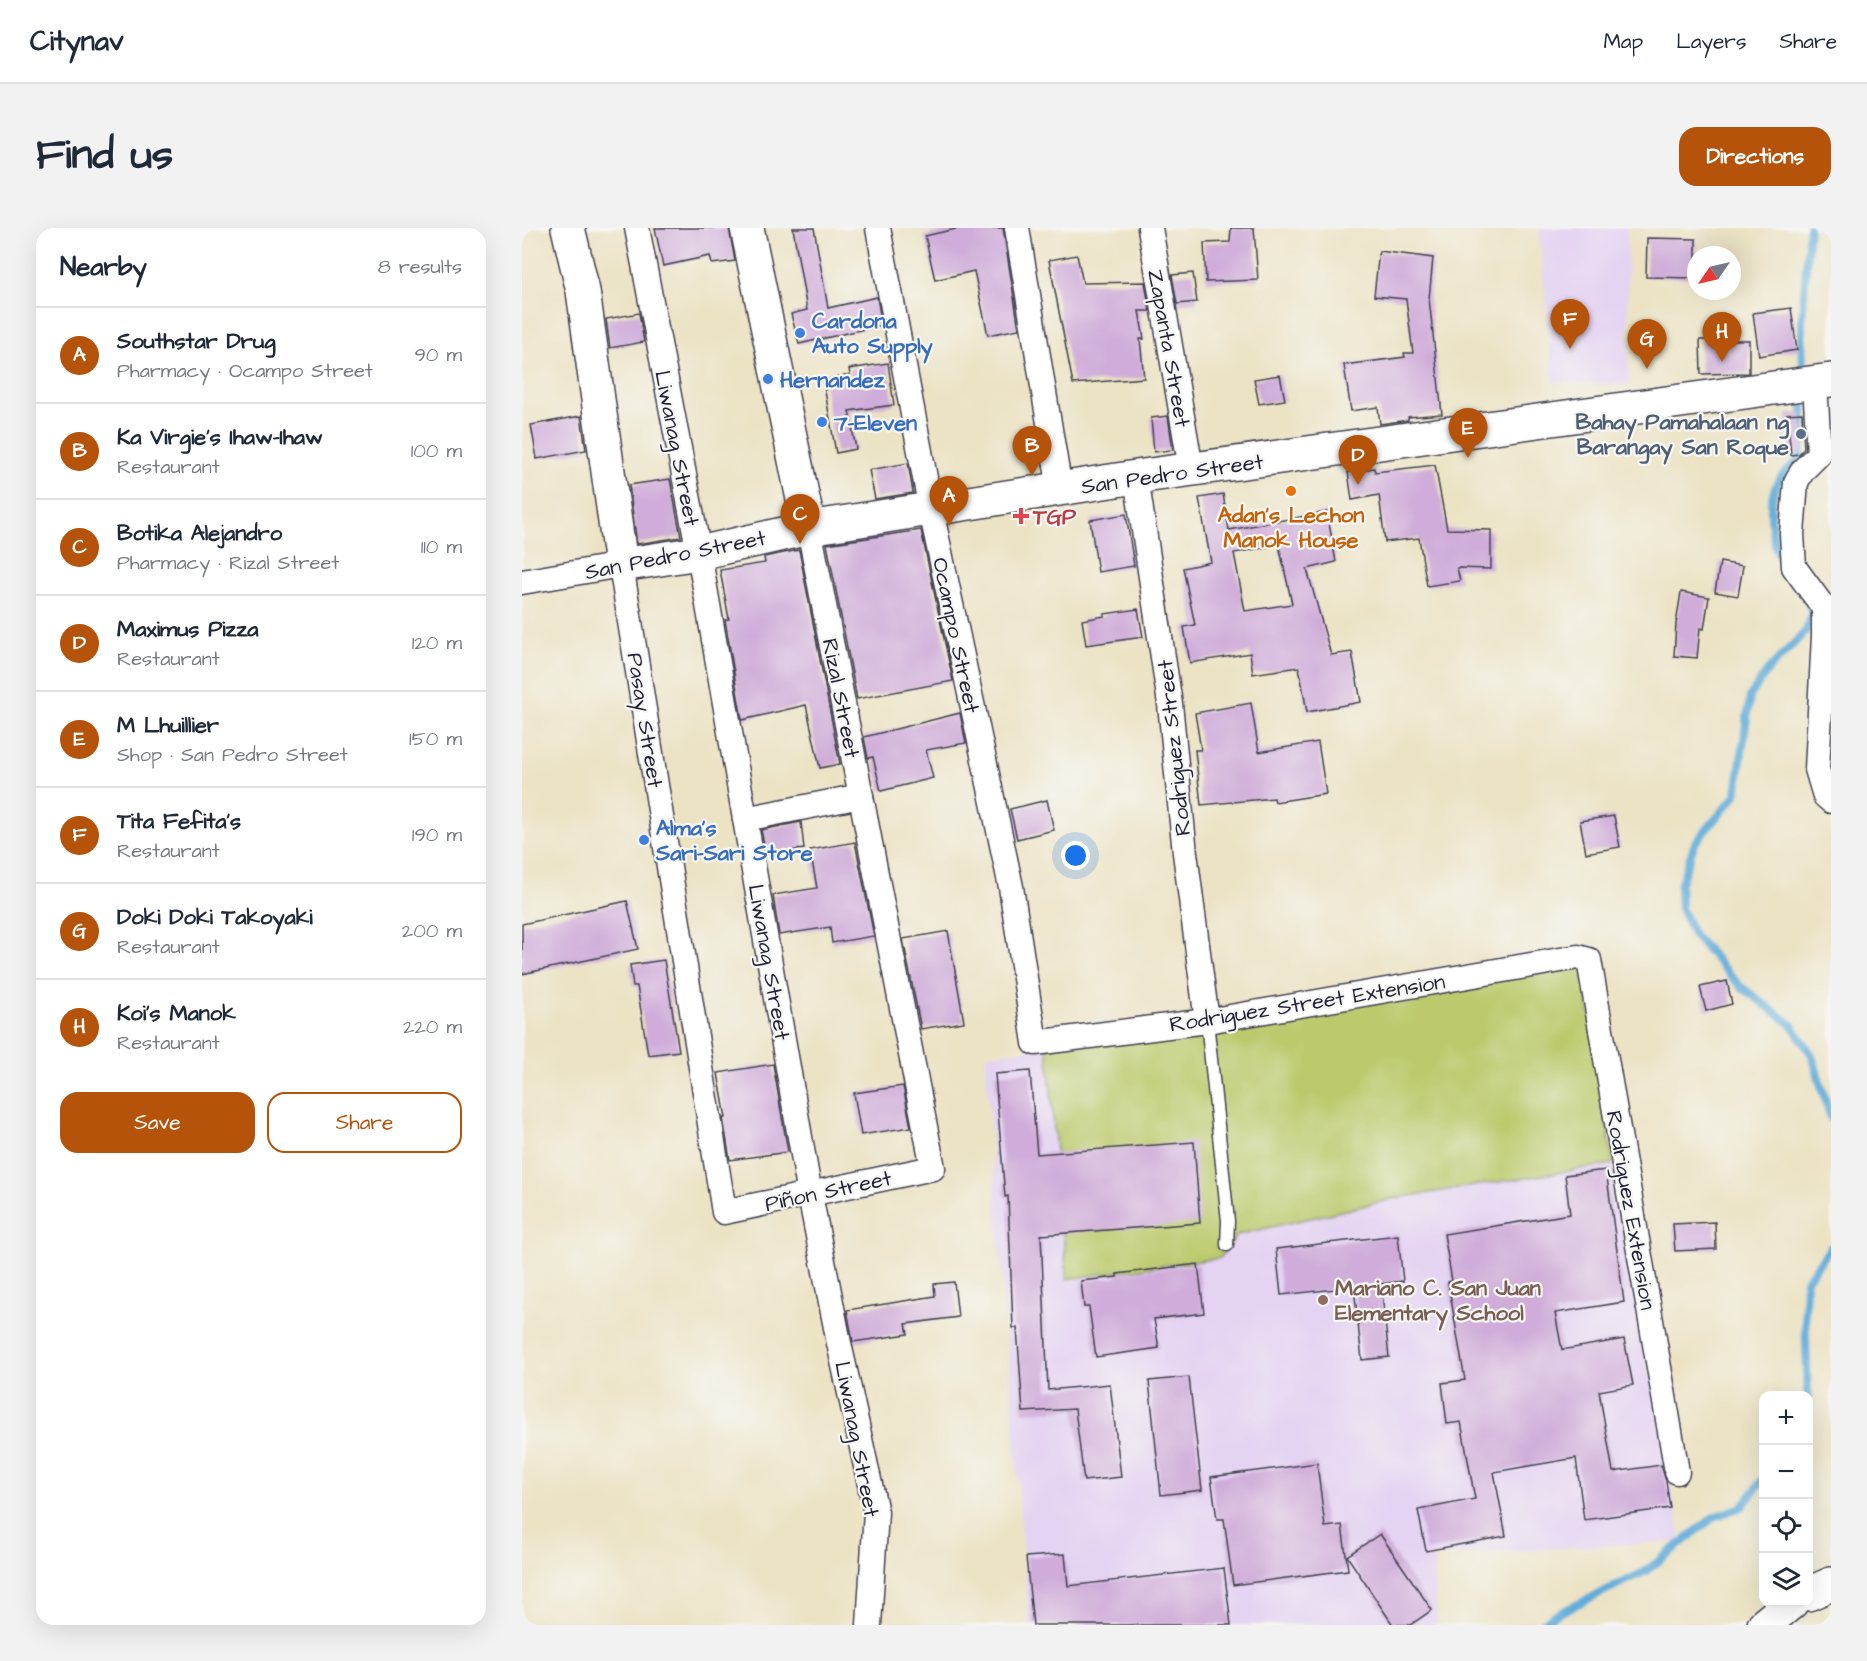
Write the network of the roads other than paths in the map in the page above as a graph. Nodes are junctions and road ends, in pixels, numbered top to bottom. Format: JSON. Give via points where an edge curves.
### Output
{"nodes":[{"id":1,"x":568,"y":228,"type":"edge"},
{"id":2,"x":637,"y":228,"type":"edge"},
{"id":3,"x":747,"y":228,"type":"edge"},
{"id":4,"x":879,"y":228,"type":"edge"},
{"id":5,"x":1017,"y":228,"type":"edge"},
{"id":6,"x":1150,"y":228,"type":"edge"},
{"id":7,"x":1812,"y":383,"type":"edge"},
{"id":8,"x":1191,"y":469,"type":"junction"},
{"id":9,"x":1136,"y":477,"type":"junction"},
{"id":10,"x":1060,"y":490,"type":"junction"},
{"id":11,"x":931,"y":510,"type":"junction"},
{"id":12,"x":809,"y":528,"type":"junction"},
{"id":13,"x":699,"y":553,"type":"junction"},
{"id":14,"x":621,"y":565,"type":"junction"},
{"id":15,"x":522,"y":582,"type":"edge"},
{"id":16,"x":861,"y":796,"type":"junction"},
{"id":17,"x":1831,"y":801,"type":"edge"},
{"id":18,"x":745,"y":819,"type":"junction"},
{"id":19,"x":1578,"y":957,"type":"joint"},
{"id":20,"x":1207,"y":1020,"type":"junction"},
{"id":21,"x":1035,"y":1043,"type":"joint"},
{"id":22,"x":933,"y":1168,"type":"joint"},
{"id":23,"x":810,"y":1195,"type":"junction"},
{"id":24,"x":724,"y":1212,"type":"joint"},
{"id":25,"x":1227,"y":1245,"type":"dead end"},
{"id":26,"x":1677,"y":1472,"type":"dead end"},
{"id":27,"x":1831,"y":1584,"type":"edge"},
{"id":28,"x":1813,"y":1592,"type":"edge"},
{"id":29,"x":1786,"y":1607,"type":"edge"},
{"id":30,"x":869,"y":1625,"type":"edge"},
{"id":31,"x":1764,"y":1625,"type":"edge"}],
"edges":[{"from":1,"to":14,"type":"main road","name":"Pasay Street","via":[[583,291]]},
{"from":2,"to":13,"type":"street","name":"Liwanag Street"},
{"from":3,"to":12,"type":"main road","name":"Rizal Street"},
{"from":4,"to":11,"type":"street","name":"Ocampo Street"},
{"from":5,"to":10,"type":"street"},
{"from":6,"to":8,"type":"street","name":"Zapanta Street"},
{"from":7,"to":8,"type":"main road","name":"San Pedro Street"},
{"from":7,"to":17,"type":"street","via":[[1819,454],[1796,482],[1792,534],[1794,567],[1824,609],[1817,769],[1825,796]]},
{"from":8,"to":9,"type":"main road","name":"San Pedro Street"},
{"from":9,"to":10,"type":"main road","name":"San Pedro Street"},
{"from":9,"to":20,"type":"street","name":"Rodriguez Street","via":[[1171,714]]},
{"from":10,"to":11,"type":"main road","name":"San Pedro Street"},
{"from":11,"to":12,"type":"main road","name":"San Pedro Street"},
{"from":11,"to":21,"type":"street","name":"Ocampo Street","via":[[1011,888]]},
{"from":12,"to":13,"type":"main road","name":"San Pedro Street"},
{"from":12,"to":16,"type":"street","name":"Rizal Street"},
{"from":13,"to":14,"type":"main road","name":"San Pedro Street"},
{"from":13,"to":18,"type":"street","name":"Liwanag Street"},
{"from":14,"to":15,"type":"street","name":"San Pedro Street"},
{"from":14,"to":24,"type":"street","name":"Pasay Street"},
{"from":16,"to":18,"type":"street"},
{"from":16,"to":22,"type":"street","name":"Rizal Street"},
{"from":18,"to":23,"type":"street","name":"Liwanag Street"},
{"from":19,"to":20,"type":"street","name":"Rodriguez Street Extension"},
{"from":19,"to":26,"type":"street","name":"Rodriguez Extension","via":[[1589,960]]},
{"from":20,"to":21,"type":"street","name":"Rodriguez Street Extension"},
{"from":20,"to":25,"type":"lane","via":[[1228,1221]]},
{"from":22,"to":23,"type":"street","name":"Piñon Street"},
{"from":23,"to":24,"type":"street","name":"Piñon Street"},
{"from":23,"to":30,"type":"street","name":"Liwanag Street","via":[[876,1512]]},
{"from":27,"to":28,"type":"main road"},
{"from":29,"to":31,"type":"main road"}]}
